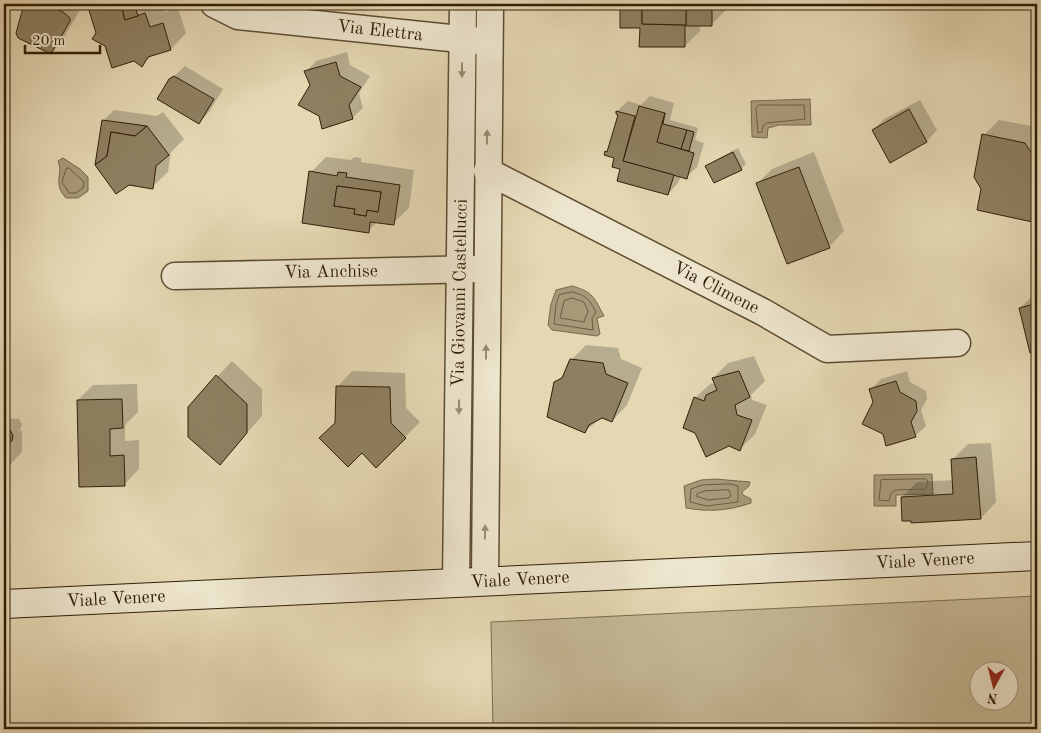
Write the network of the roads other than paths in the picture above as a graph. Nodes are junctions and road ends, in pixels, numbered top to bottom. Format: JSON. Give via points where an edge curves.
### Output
{"nodes":[{"id":1,"x":214,"y":4,"type":"edge"},
{"id":2,"x":463,"y":4,"type":"edge"},
{"id":3,"x":490,"y":4,"type":"edge"},
{"id":4,"x":462,"y":40,"type":"junction"},
{"id":5,"x":489,"y":41,"type":"junction"},
{"id":6,"x":487,"y":171,"type":"junction"},
{"id":7,"x":460,"y":268,"type":"junction"},
{"id":8,"x":486,"y":270,"type":"junction"},
{"id":9,"x":175,"y":276,"type":"dead end"},
{"id":10,"x":957,"y":343,"type":"dead end"},
{"id":11,"x":1037,"y":556,"type":"edge"},
{"id":12,"x":485,"y":581,"type":"junction"},
{"id":13,"x":456,"y":582,"type":"junction"},
{"id":14,"x":4,"y":604,"type":"edge"}],
"edges":[{"from":1,"to":4,"type":"street","name":"Via Elettra","via":[[238,16]]},
{"from":2,"to":4,"type":"street","name":"Via Giovanni Castellucci"},
{"from":3,"to":5,"type":"street","name":"Via Giovanni Castellucci"},
{"from":4,"to":5,"type":"street","name":"Via Elettra"},
{"from":4,"to":7,"type":"street","name":"Via Giovanni Castellucci","one_way":true},
{"from":6,"to":5,"type":"street","name":"Via Giovanni Castellucci","one_way":true},
{"from":6,"to":8,"type":"street","name":"Via Giovanni Castellucci"},
{"from":6,"to":10,"type":"street","name":"Via Climene","via":[[763,312],[827,349]]},
{"from":7,"to":8,"type":"street","name":"Via Anchise"},
{"from":7,"to":9,"type":"street","name":"Via Anchise"},
{"from":7,"to":13,"type":"street","name":"Via Giovanni Castellucci","one_way":true},
{"from":12,"to":8,"type":"street","name":"Via Giovanni Castellucci","one_way":true},
{"from":11,"to":12,"type":"street","name":"Viale Venere"},
{"from":12,"to":13,"type":"street","name":"Viale Venere"},
{"from":13,"to":14,"type":"street","name":"Viale Venere"}]}
